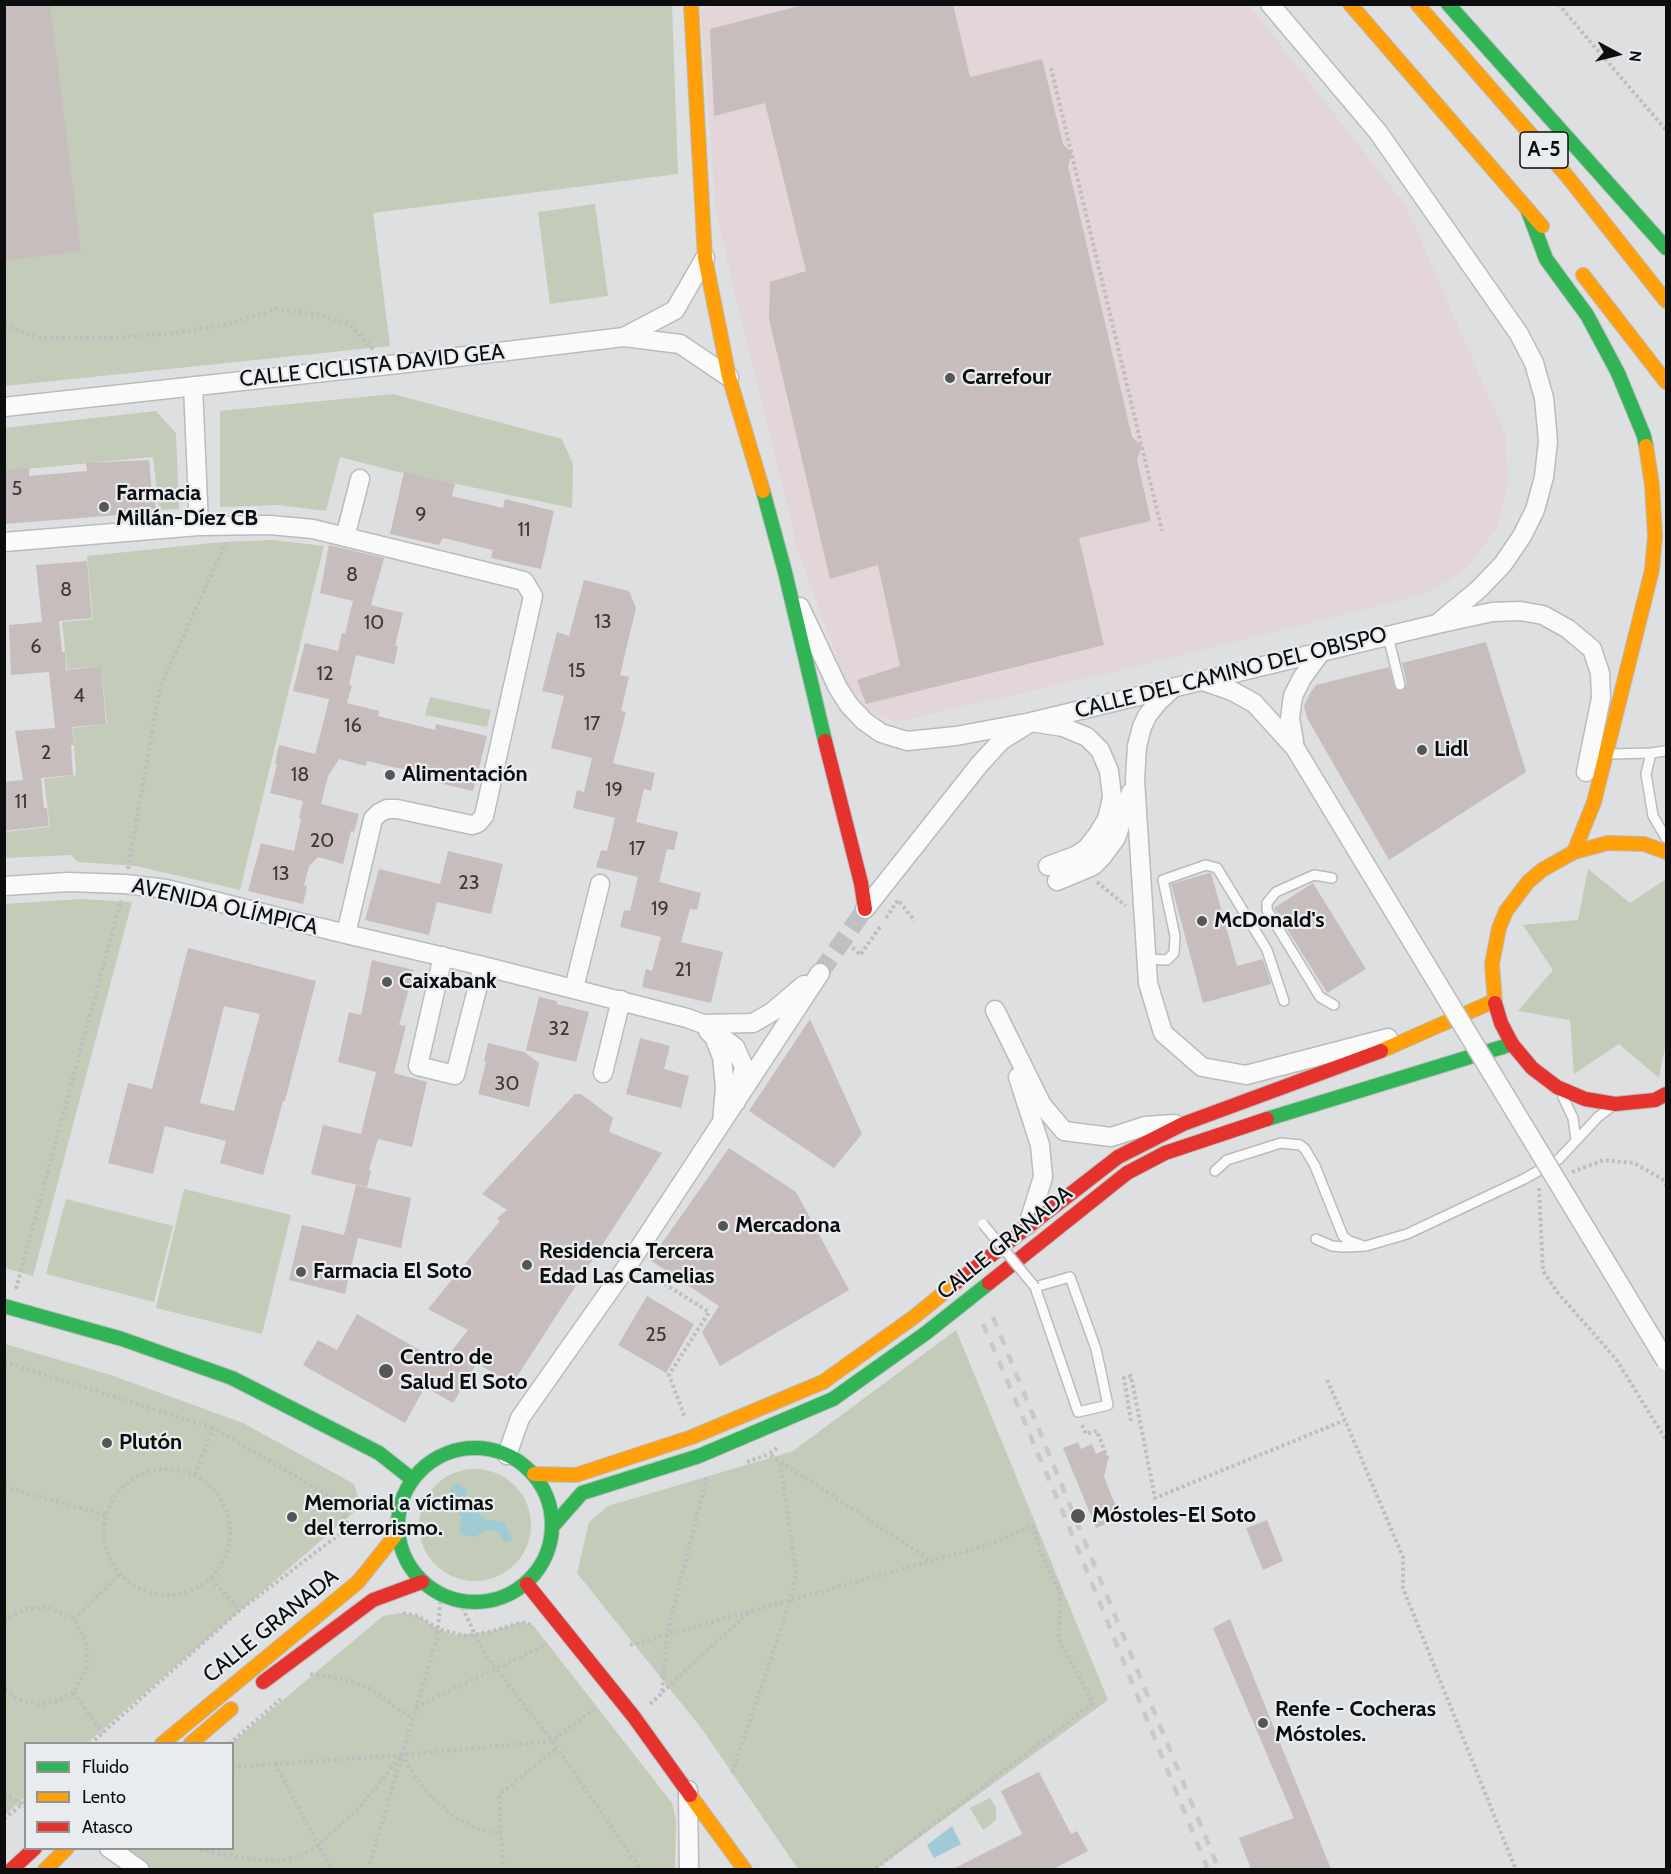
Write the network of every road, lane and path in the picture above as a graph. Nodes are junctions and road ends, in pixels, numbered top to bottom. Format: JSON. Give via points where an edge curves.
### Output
{"nodes":[{"id":1,"x":691,"y":4,"type":"edge"},
{"id":2,"x":1270,"y":4,"type":"edge"},
{"id":3,"x":1350,"y":4,"type":"edge"},
{"id":4,"x":1417,"y":4,"type":"edge"},
{"id":5,"x":1448,"y":4,"type":"edge"},
{"id":6,"x":1558,"y":4,"type":"edge"},
{"id":7,"x":1051,"y":68,"type":"dead end"},
{"id":8,"x":1666,"y":130,"type":"edge"},
{"id":9,"x":1528,"y":211,"type":"junction"},
{"id":10,"x":1555,"y":240,"type":"dead end"},
{"id":11,"x":1666,"y":248,"type":"edge"},
{"id":12,"x":705,"y":258,"type":"junction"},
{"id":13,"x":1576,"y":265,"type":"dead end"},
{"id":14,"x":1666,"y":301,"type":"edge"},
{"id":15,"x":4,"y":326,"type":"edge"},
{"id":16,"x":624,"y":337,"type":"junction"},
{"id":17,"x":388,"y":365,"type":"junction"},
{"id":18,"x":729,"y":376,"type":"junction"},
{"id":19,"x":1666,"y":382,"type":"edge"},
{"id":20,"x":192,"y":387,"type":"junction"},
{"id":21,"x":4,"y":407,"type":"edge"},
{"id":22,"x":360,"y":479,"type":"dead end"},
{"id":23,"x":234,"y":525,"type":"junction"},
{"id":24,"x":199,"y":526,"type":"junction"},
{"id":25,"x":1162,"y":531,"type":"dead end"},
{"id":26,"x":345,"y":537,"type":"junction"},
{"id":27,"x":4,"y":542,"type":"edge"},
{"id":28,"x":785,"y":572,"type":"junction"},
{"id":29,"x":1437,"y":624,"type":"junction"},
{"id":30,"x":1388,"y":636,"type":"junction"},
{"id":31,"x":1321,"y":652,"type":"junction"},
{"id":32,"x":1203,"y":681,"type":"junction"},
{"id":33,"x":1400,"y":685,"type":"dead end"},
{"id":34,"x":1174,"y":687,"type":"junction"},
{"id":35,"x":1032,"y":722,"type":"junction"},
{"id":36,"x":1295,"y":748,"type":"junction"},
{"id":37,"x":1665,"y":751,"type":"edge"},
{"id":38,"x":1651,"y":753,"type":"junction"},
{"id":39,"x":1606,"y":754,"type":"junction"},
{"id":40,"x":1135,"y":780,"type":"junction"},
{"id":41,"x":1589,"y":816,"type":"junction"},
{"id":42,"x":1666,"y":837,"type":"edge"},
{"id":43,"x":1574,"y":852,"type":"junction"},
{"id":44,"x":1666,"y":852,"type":"edge"},
{"id":45,"x":1082,"y":870,"type":"junction"},
{"id":46,"x":1332,"y":878,"type":"dead end"},
{"id":47,"x":125,"y":884,"type":"junction"},
{"id":48,"x":600,"y":884,"type":"dead end"},
{"id":49,"x":4,"y":886,"type":"edge"},
{"id":50,"x":865,"y":909,"type":"joint"},
{"id":51,"x":915,"y":921,"type":"dead end"},
{"id":52,"x":1144,"y":922,"type":"junction"},
{"id":53,"x":346,"y":934,"type":"junction"},
{"id":54,"x":844,"y":939,"type":"dead end"},
{"id":55,"x":443,"y":956,"type":"junction"},
{"id":56,"x":1147,"y":959,"type":"junction"},
{"id":57,"x":483,"y":966,"type":"junction"},
{"id":58,"x":574,"y":988,"type":"junction"},
{"id":59,"x":621,"y":1000,"type":"junction"},
{"id":60,"x":1284,"y":1001,"type":"dead end"},
{"id":61,"x":1494,"y":1001,"type":"junction"},
{"id":62,"x":1334,"y":1005,"type":"dead end"},
{"id":63,"x":753,"y":1023,"type":"junction"},
{"id":64,"x":703,"y":1024,"type":"junction"},
{"id":65,"x":1428,"y":1030,"type":"junction"},
{"id":66,"x":1512,"y":1044,"type":"junction"},
{"id":67,"x":735,"y":1047,"type":"junction"},
{"id":68,"x":723,"y":1069,"type":"junction"},
{"id":69,"x":603,"y":1073,"type":"dead end"},
{"id":70,"x":1557,"y":1087,"type":"junction"},
{"id":71,"x":1666,"y":1094,"type":"edge"},
{"id":72,"x":736,"y":1102,"type":"junction"},
{"id":73,"x":1615,"y":1104,"type":"junction"},
{"id":74,"x":722,"y":1124,"type":"junction"},
{"id":75,"x":1184,"y":1124,"type":"junction"},
{"id":76,"x":1576,"y":1140,"type":"junction"},
{"id":77,"x":1215,"y":1171,"type":"dead end"},
{"id":78,"x":1539,"y":1188,"type":"dead end"},
{"id":79,"x":983,"y":1224,"type":"dead end"},
{"id":80,"x":1028,"y":1225,"type":"junction"},
{"id":81,"x":1316,"y":1239,"type":"dead end"},
{"id":82,"x":1366,"y":1246,"type":"junction"},
{"id":83,"x":630,"y":1262,"type":"junction"},
{"id":84,"x":1035,"y":1287,"type":"junction"},
{"id":85,"x":8,"y":1306,"type":"edge"},
{"id":86,"x":1666,"y":1361,"type":"edge"},
{"id":87,"x":4,"y":1362,"type":"edge"},
{"id":88,"x":1327,"y":1380,"type":"dead end"},
{"id":89,"x":1078,"y":1412,"type":"junction"},
{"id":90,"x":1345,"y":1420,"type":"junction"},
{"id":91,"x":1131,"y":1421,"type":"dead end"},
{"id":92,"x":213,"y":1428,"type":"junction"},
{"id":93,"x":692,"y":1437,"type":"junction"},
{"id":94,"x":1666,"y":1440,"type":"edge"},
{"id":95,"x":784,"y":1444,"type":"dead end"},
{"id":96,"x":507,"y":1455,"type":"junction"},
{"id":97,"x":1108,"y":1460,"type":"dead end"},
{"id":98,"x":780,"y":1461,"type":"junction"},
{"id":99,"x":195,"y":1474,"type":"junction"},
{"id":100,"x":534,"y":1474,"type":"junction"},
{"id":101,"x":707,"y":1475,"type":"dead end"},
{"id":102,"x":412,"y":1479,"type":"junction"},
{"id":103,"x":4,"y":1487,"type":"edge"},
{"id":104,"x":106,"y":1515,"type":"junction"},
{"id":105,"x":553,"y":1526,"type":"junction"},
{"id":106,"x":398,"y":1532,"type":"junction"},
{"id":107,"x":931,"y":1560,"type":"junction"},
{"id":108,"x":120,"y":1574,"type":"junction"},
{"id":109,"x":211,"y":1579,"type":"junction"},
{"id":110,"x":422,"y":1582,"type":"junction"},
{"id":111,"x":527,"y":1584,"type":"junction"},
{"id":112,"x":441,"y":1595,"type":"junction"},
{"id":113,"x":791,"y":1599,"type":"junction"},
{"id":114,"x":460,"y":1602,"type":"junction"},
{"id":115,"x":240,"y":1610,"type":"junction"},
{"id":116,"x":750,"y":1611,"type":"junction"},
{"id":117,"x":401,"y":1613,"type":"dead end"},
{"id":118,"x":74,"y":1619,"type":"junction"},
{"id":119,"x":4,"y":1621,"type":"edge"},
{"id":120,"x":533,"y":1625,"type":"dead end"},
{"id":121,"x":438,"y":1629,"type":"junction"},
{"id":122,"x":475,"y":1635,"type":"junction"},
{"id":123,"x":540,"y":1635,"type":"dead end"},
{"id":124,"x":667,"y":1635,"type":"junction"},
{"id":125,"x":630,"y":1645,"type":"dead end"},
{"id":126,"x":319,"y":1666,"type":"dead end"},
{"id":127,"x":496,"y":1668,"type":"junction"},
{"id":128,"x":4,"y":1688,"type":"edge"},
{"id":129,"x":74,"y":1693,"type":"junction"},
{"id":130,"x":662,"y":1693,"type":"junction"},
{"id":131,"x":283,"y":1697,"type":"dead end"},
{"id":132,"x":590,"y":1698,"type":"dead end"},
{"id":133,"x":416,"y":1707,"type":"junction"},
{"id":134,"x":597,"y":1707,"type":"junction"},
{"id":135,"x":602,"y":1715,"type":"dead end"},
{"id":136,"x":634,"y":1717,"type":"junction"},
{"id":137,"x":413,"y":1719,"type":"junction"},
{"id":138,"x":103,"y":1732,"type":"junction"},
{"id":139,"x":552,"y":1741,"type":"junction"},
{"id":140,"x":91,"y":1742,"type":"edge"},
{"id":141,"x":163,"y":1742,"type":"edge"},
{"id":142,"x":191,"y":1742,"type":"edge"},
{"id":143,"x":230,"y":1742,"type":"edge"},
{"id":144,"x":557,"y":1748,"type":"junction"},
{"id":145,"x":402,"y":1755,"type":"junction"},
{"id":146,"x":275,"y":1764,"type":"junction"},
{"id":147,"x":234,"y":1767,"type":"edge"},
{"id":148,"x":732,"y":1773,"type":"dead end"},
{"id":149,"x":688,"y":1790,"type":"junction"},
{"id":150,"x":4,"y":1794,"type":"edge"},
{"id":151,"x":24,"y":1804,"type":"edge"},
{"id":152,"x":4,"y":1820,"type":"edge"},
{"id":153,"x":501,"y":1834,"type":"junction"},
{"id":154,"x":319,"y":1845,"type":"junction"},
{"id":155,"x":33,"y":1850,"type":"edge"},
{"id":156,"x":65,"y":1850,"type":"edge"},
{"id":157,"x":113,"y":1850,"type":"edge"},
{"id":158,"x":204,"y":1850,"type":"edge"},
{"id":159,"x":11,"y":1869,"type":"edge"},
{"id":160,"x":45,"y":1869,"type":"edge"},
{"id":161,"x":140,"y":1869,"type":"edge"},
{"id":162,"x":332,"y":1869,"type":"edge"},
{"id":163,"x":368,"y":1869,"type":"edge"},
{"id":164,"x":502,"y":1869,"type":"edge"},
{"id":165,"x":640,"y":1869,"type":"edge"},
{"id":166,"x":689,"y":1869,"type":"edge"},
{"id":167,"x":745,"y":1869,"type":"edge"},
{"id":168,"x":873,"y":1869,"type":"edge"},
{"id":169,"x":1516,"y":1869,"type":"edge"}],
"edges":[{"from":1,"to":12,"type":"main road"},
{"from":2,"to":29,"type":"street","via":[[1385,141],[1519,334],[1545,398],[1548,441],[1535,510],[1503,564]]},
{"from":3,"to":9,"type":"main road","number":"A-5"},
{"from":4,"to":14,"type":"main road","number":"A-5","via":[[1567,176]]},
{"from":5,"to":11,"type":"main road"},
{"from":6,"to":8,"type":"path"},
{"from":7,"to":25,"type":"path"},
{"from":9,"to":10,"type":"main road","number":"A-5"},
{"from":9,"to":39,"type":"main road","via":[[1546,259],[1587,315],[1618,373],[1644,436],[1652,485],[1652,570]]},
{"from":12,"to":16,"type":"street","via":[[675,310]]},
{"from":12,"to":18,"type":"main road"},
{"from":13,"to":19,"type":"main road"},
{"from":15,"to":17,"type":"path","via":[[41,338],[115,338],[225,325],[276,309],[349,324]]},
{"from":16,"to":17,"type":"street","name":"CALLE CICLISTA DAVID GEA"},
{"from":16,"to":18,"type":"street","name":"CALLE CICLISTA DAVID GEA","via":[[680,344]]},
{"from":17,"to":20,"type":"street","name":"CALLE CICLISTA DAVID GEA"},
{"from":18,"to":28,"type":"main road"},
{"from":20,"to":21,"type":"street","name":"CALLE CICLISTA DAVID GEA"},
{"from":20,"to":24,"type":"street"},
{"from":22,"to":26,"type":"street"},
{"from":23,"to":24,"type":"street"},
{"from":23,"to":26,"type":"street","via":[[313,529]]},
{"from":23,"to":47,"type":"path","via":[[160,687]]},
{"from":24,"to":27,"type":"street"},
{"from":26,"to":53,"type":"street","via":[[524,581],[533,596],[484,816],[472,825],[397,809],[379,813],[373,819]]},
{"from":28,"to":35,"type":"street","name":"CALLE DEL CAMINO DEL OBISPO","via":[[838,688],[864,721],[881,733],[920,741]]},
{"from":28,"to":50,"type":"main road"},
{"from":29,"to":30,"type":"street","name":"CALLE DEL CAMINO DEL OBISPO"},
{"from":29,"to":41,"type":"street","name":"CALLE DEL CAMINO DEL OBISPO","via":[[1492,612],[1520,611],[1543,615],[1568,628],[1592,649],[1600,673],[1601,698],[1586,771]]},
{"from":30,"to":31,"type":"street","name":"CALLE DEL CAMINO DEL OBISPO"},
{"from":30,"to":33,"type":"lane"},
{"from":31,"to":32,"type":"street","name":"CALLE DEL CAMINO DEL OBISPO"},
{"from":31,"to":36,"type":"street","via":[[1293,696],[1290,718]]},
{"from":32,"to":34,"type":"street","name":"CALLE DEL CAMINO DEL OBISPO"},
{"from":32,"to":36,"type":"street","via":[[1254,703]]},
{"from":34,"to":35,"type":"street","name":"CALLE DEL CAMINO DEL OBISPO"},
{"from":34,"to":40,"type":"street","via":[[1152,709],[1142,727]]},
{"from":35,"to":45,"type":"street","via":[[1063,727],[1087,737],[1100,750],[1109,771],[1112,796],[1107,819],[1086,849],[1052,874]]},
{"from":35,"to":50,"type":"street","via":[[1002,740],[979,765]]},
{"from":36,"to":86,"type":"street","bridge":true},
{"from":37,"to":38,"type":"lane"},
{"from":38,"to":39,"type":"lane"},
{"from":38,"to":42,"type":"lane","via":[[1646,774],[1653,816]]},
{"from":39,"to":41,"type":"main road"},
{"from":40,"to":45,"type":"street","via":[[1116,838],[1093,866]]},
{"from":40,"to":52,"type":"street"},
{"from":41,"to":43,"type":"main road"},
{"from":43,"to":44,"type":"main road","via":[[1608,843],[1644,844]]},
{"from":43,"to":61,"type":"main road","via":[[1528,882],[1506,911],[1492,964]]},
{"from":45,"to":52,"type":"path"},
{"from":46,"to":62,"type":"lane","via":[[1314,875],[1276,892],[1267,903],[1267,910],[1320,997]]},
{"from":47,"to":49,"type":"street","name":"AVENIDA OLÍMPICA"},
{"from":47,"to":53,"type":"street","name":"AVENIDA OLÍMPICA","via":[[166,889]]},
{"from":47,"to":85,"type":"path"},
{"from":48,"to":58,"type":"street"},
{"from":51,"to":54,"type":"path","via":[[898,900],[860,955]]},
{"from":52,"to":56,"type":"street"},
{"from":53,"to":55,"type":"street","name":"AVENIDA OLÍMPICA"},
{"from":55,"to":57,"type":"street","name":"AVENIDA OLÍMPICA"},
{"from":55,"to":57,"type":"street","via":[[418,1066],[456,1075]]},
{"from":56,"to":60,"type":"lane","via":[[1167,960],[1174,953],[1175,936],[1163,880],[1206,865],[1217,868],[1267,950]]},
{"from":56,"to":65,"type":"street","via":[[1148,983],[1162,1033],[1202,1067],[1246,1075]]},
{"from":57,"to":58,"type":"street","name":"AVENIDA OLÍMPICA"},
{"from":58,"to":59,"type":"street","name":"AVENIDA OLÍMPICA"},
{"from":59,"to":64,"type":"street","name":"AVENIDA OLÍMPICA"},
{"from":59,"to":69,"type":"street"},
{"from":61,"to":65,"type":"main road","name":"CALLE GRANADA"},
{"from":61,"to":66,"type":"main road"},
{"from":63,"to":64,"type":"street","name":"AVENIDA OLÍMPICA"},
{"from":63,"to":67,"type":"street"},
{"from":63,"to":72,"type":"street","via":[[820,973]]},
{"from":64,"to":67,"type":"street","name":"AVENIDA OLÍMPICA"},
{"from":64,"to":68,"type":"street","via":[[714,1038]]},
{"from":65,"to":75,"type":"main road","name":"CALLE GRANADA","via":[[1367,1057]]},
{"from":66,"to":70,"type":"main road","via":[[1532,1068]]},
{"from":66,"to":105,"type":"main road","name":"CALLE GRANADA","via":[[1259,1122],[1165,1154],[1127,1173],[926,1333],[832,1400],[699,1456],[582,1493]]},
{"from":67,"to":68,"type":"street"},
{"from":67,"to":72,"type":"street","via":[[744,1067]]},
{"from":68,"to":74,"type":"street"},
{"from":70,"to":73,"type":"main road","via":[[1585,1099]]},
{"from":70,"to":76,"type":"lane","via":[[1573,1118]]},
{"from":71,"to":73,"type":"main road","via":[[1655,1100]]},
{"from":72,"to":74,"type":"street"},
{"from":73,"to":76,"type":"lane"},
{"from":74,"to":83,"type":"street"},
{"from":75,"to":80,"type":"main road","name":"CALLE GRANADA","via":[[1118,1156]]},
{"from":75,"to":80,"type":"street","via":[[1145,1126],[1111,1137],[1064,1131],[1042,1106],[996,1010],[1040,1145],[1043,1177]]},
{"from":76,"to":82,"type":"lane","via":[[1559,1159],[1524,1179],[1407,1234]]},
{"from":77,"to":82,"type":"lane","via":[[1227,1160],[1281,1143],[1300,1145],[1315,1166],[1343,1236]]},
{"from":78,"to":94,"type":"path","via":[[1543,1271],[1616,1359]]},
{"from":79,"to":84,"type":"lane","bridge":true},
{"from":80,"to":93,"type":"main road","name":"CALLE GRANADA","via":[[914,1317],[822,1382]]},
{"from":81,"to":82,"type":"lane","via":[[1344,1247]]},
{"from":83,"to":93,"type":"path","via":[[709,1312],[669,1375]]},
{"from":83,"to":96,"type":"street","via":[[520,1418]]},
{"from":84,"to":89,"type":"lane"},
{"from":84,"to":89,"type":"lane","via":[[1070,1276],[1096,1349],[1108,1405]]},
{"from":85,"to":102,"type":"main road","via":[[122,1339],[232,1378],[379,1454]]},
{"from":87,"to":92,"type":"path"},
{"from":88,"to":90,"type":"path"},
{"from":89,"to":97,"type":"path","via":[[1086,1434],[1097,1431]]},
{"from":90,"to":91,"type":"path","via":[[1155,1498],[1131,1376],[1124,1378]]},
{"from":90,"to":169,"type":"path","via":[[1403,1557],[1403,1588]]},
{"from":92,"to":99,"type":"path"},
{"from":92,"to":115,"type":"path","via":[[338,1501],[349,1527]]},
{"from":93,"to":100,"type":"main road","name":"CALLE GRANADA","via":[[576,1474]]},
{"from":95,"to":98,"type":"path","via":[[769,1454]]},
{"from":96,"to":100,"type":"main road"},
{"from":96,"to":102,"type":"main road","via":[[486,1448],[463,1449],[441,1455]]},
{"from":98,"to":107,"type":"path"},
{"from":98,"to":113,"type":"path","via":[[796,1574]]},
{"from":99,"to":104,"type":"path","via":[[169,1468],[140,1474],[118,1492]]},
{"from":99,"to":109,"type":"path","via":[[216,1490],[230,1518],[229,1549]]},
{"from":100,"to":105,"type":"main road","via":[[548,1498]]},
{"from":101,"to":124,"type":"path"},
{"from":102,"to":106,"type":"main road","via":[[399,1509]]},
{"from":103,"to":104,"type":"path"},
{"from":104,"to":108,"type":"path","via":[[105,1540]]},
{"from":105,"to":111,"type":"main road","via":[[548,1552]]},
{"from":106,"to":110,"type":"main road","via":[[405,1559]]},
{"from":106,"to":141,"type":"main road","name":"CALLE GRANADA","via":[[358,1582]]},
{"from":107,"to":113,"type":"path"},
{"from":107,"to":168,"type":"path","via":[[984,1546],[1034,1526],[1040,1551],[1060,1592],[1058,1638],[1093,1703]]},
{"from":108,"to":109,"type":"path","via":[[140,1589],[167,1596],[191,1591]]},
{"from":108,"to":118,"type":"path"},
{"from":109,"to":115,"type":"path"},
{"from":110,"to":112,"type":"main road"},
{"from":110,"to":142,"type":"main road","name":"CALLE GRANADA","via":[[373,1600]]},
{"from":111,"to":114,"type":"main road","via":[[488,1602]]},
{"from":111,"to":136,"type":"main road"},
{"from":112,"to":114,"type":"main road"},
{"from":112,"to":121,"type":"path"},
{"from":113,"to":116,"type":"path"},
{"from":113,"to":148,"type":"path"},
{"from":114,"to":122,"type":"path"},
{"from":115,"to":138,"type":"path"},
{"from":116,"to":124,"type":"path"},
{"from":116,"to":130,"type":"path"},
{"from":117,"to":121,"type":"path","via":[[418,1616]]},
{"from":118,"to":119,"type":"path","via":[[46,1607],[25,1609]]},
{"from":118,"to":129,"type":"path","via":[[86,1642],[87,1667]]},
{"from":120,"to":122,"type":"path","via":[[522,1622]]},
{"from":121,"to":122,"type":"path","via":[[456,1635]]},
{"from":121,"to":133,"type":"path"},
{"from":122,"to":127,"type":"path"},
{"from":123,"to":127,"type":"path","via":[[547,1644]]},
{"from":124,"to":125,"type":"path"},
{"from":124,"to":130,"type":"path"},
{"from":126,"to":137,"type":"path","via":[[310,1674],[367,1687]]},
{"from":127,"to":133,"type":"path"},
{"from":127,"to":139,"type":"path"},
{"from":128,"to":129,"type":"path","via":[[16,1698],[37,1706]]},
{"from":129,"to":138,"type":"path"},
{"from":130,"to":136,"type":"path"},
{"from":131,"to":143,"type":"path"},
{"from":132,"to":134,"type":"path"},
{"from":133,"to":137,"type":"path"},
{"from":134,"to":135,"type":"path"},
{"from":134,"to":139,"type":"path"},
{"from":136,"to":149,"type":"main road"},
{"from":137,"to":145,"type":"path"},
{"from":138,"to":140,"type":"path"},
{"from":139,"to":144,"type":"path"},
{"from":139,"to":145,"type":"path"},
{"from":144,"to":153,"type":"path","via":[[499,1795]]},
{"from":144,"to":165,"type":"path"},
{"from":145,"to":146,"type":"path"},
{"from":145,"to":153,"type":"path","via":[[435,1802],[457,1819]]},
{"from":145,"to":154,"type":"path","via":[[359,1808]]},
{"from":145,"to":163,"type":"path"},
{"from":146,"to":147,"type":"path"},
{"from":146,"to":154,"type":"path"},
{"from":149,"to":166,"type":"street"},
{"from":149,"to":167,"type":"main road"},
{"from":150,"to":151,"type":"path"},
{"from":151,"to":152,"type":"path"},
{"from":153,"to":164,"type":"path"},
{"from":154,"to":158,"type":"path","via":[[300,1856],[279,1861]]},
{"from":154,"to":162,"type":"path"},
{"from":155,"to":159,"type":"main road"},
{"from":156,"to":160,"type":"main road"},
{"from":157,"to":161,"type":"street"}]}
